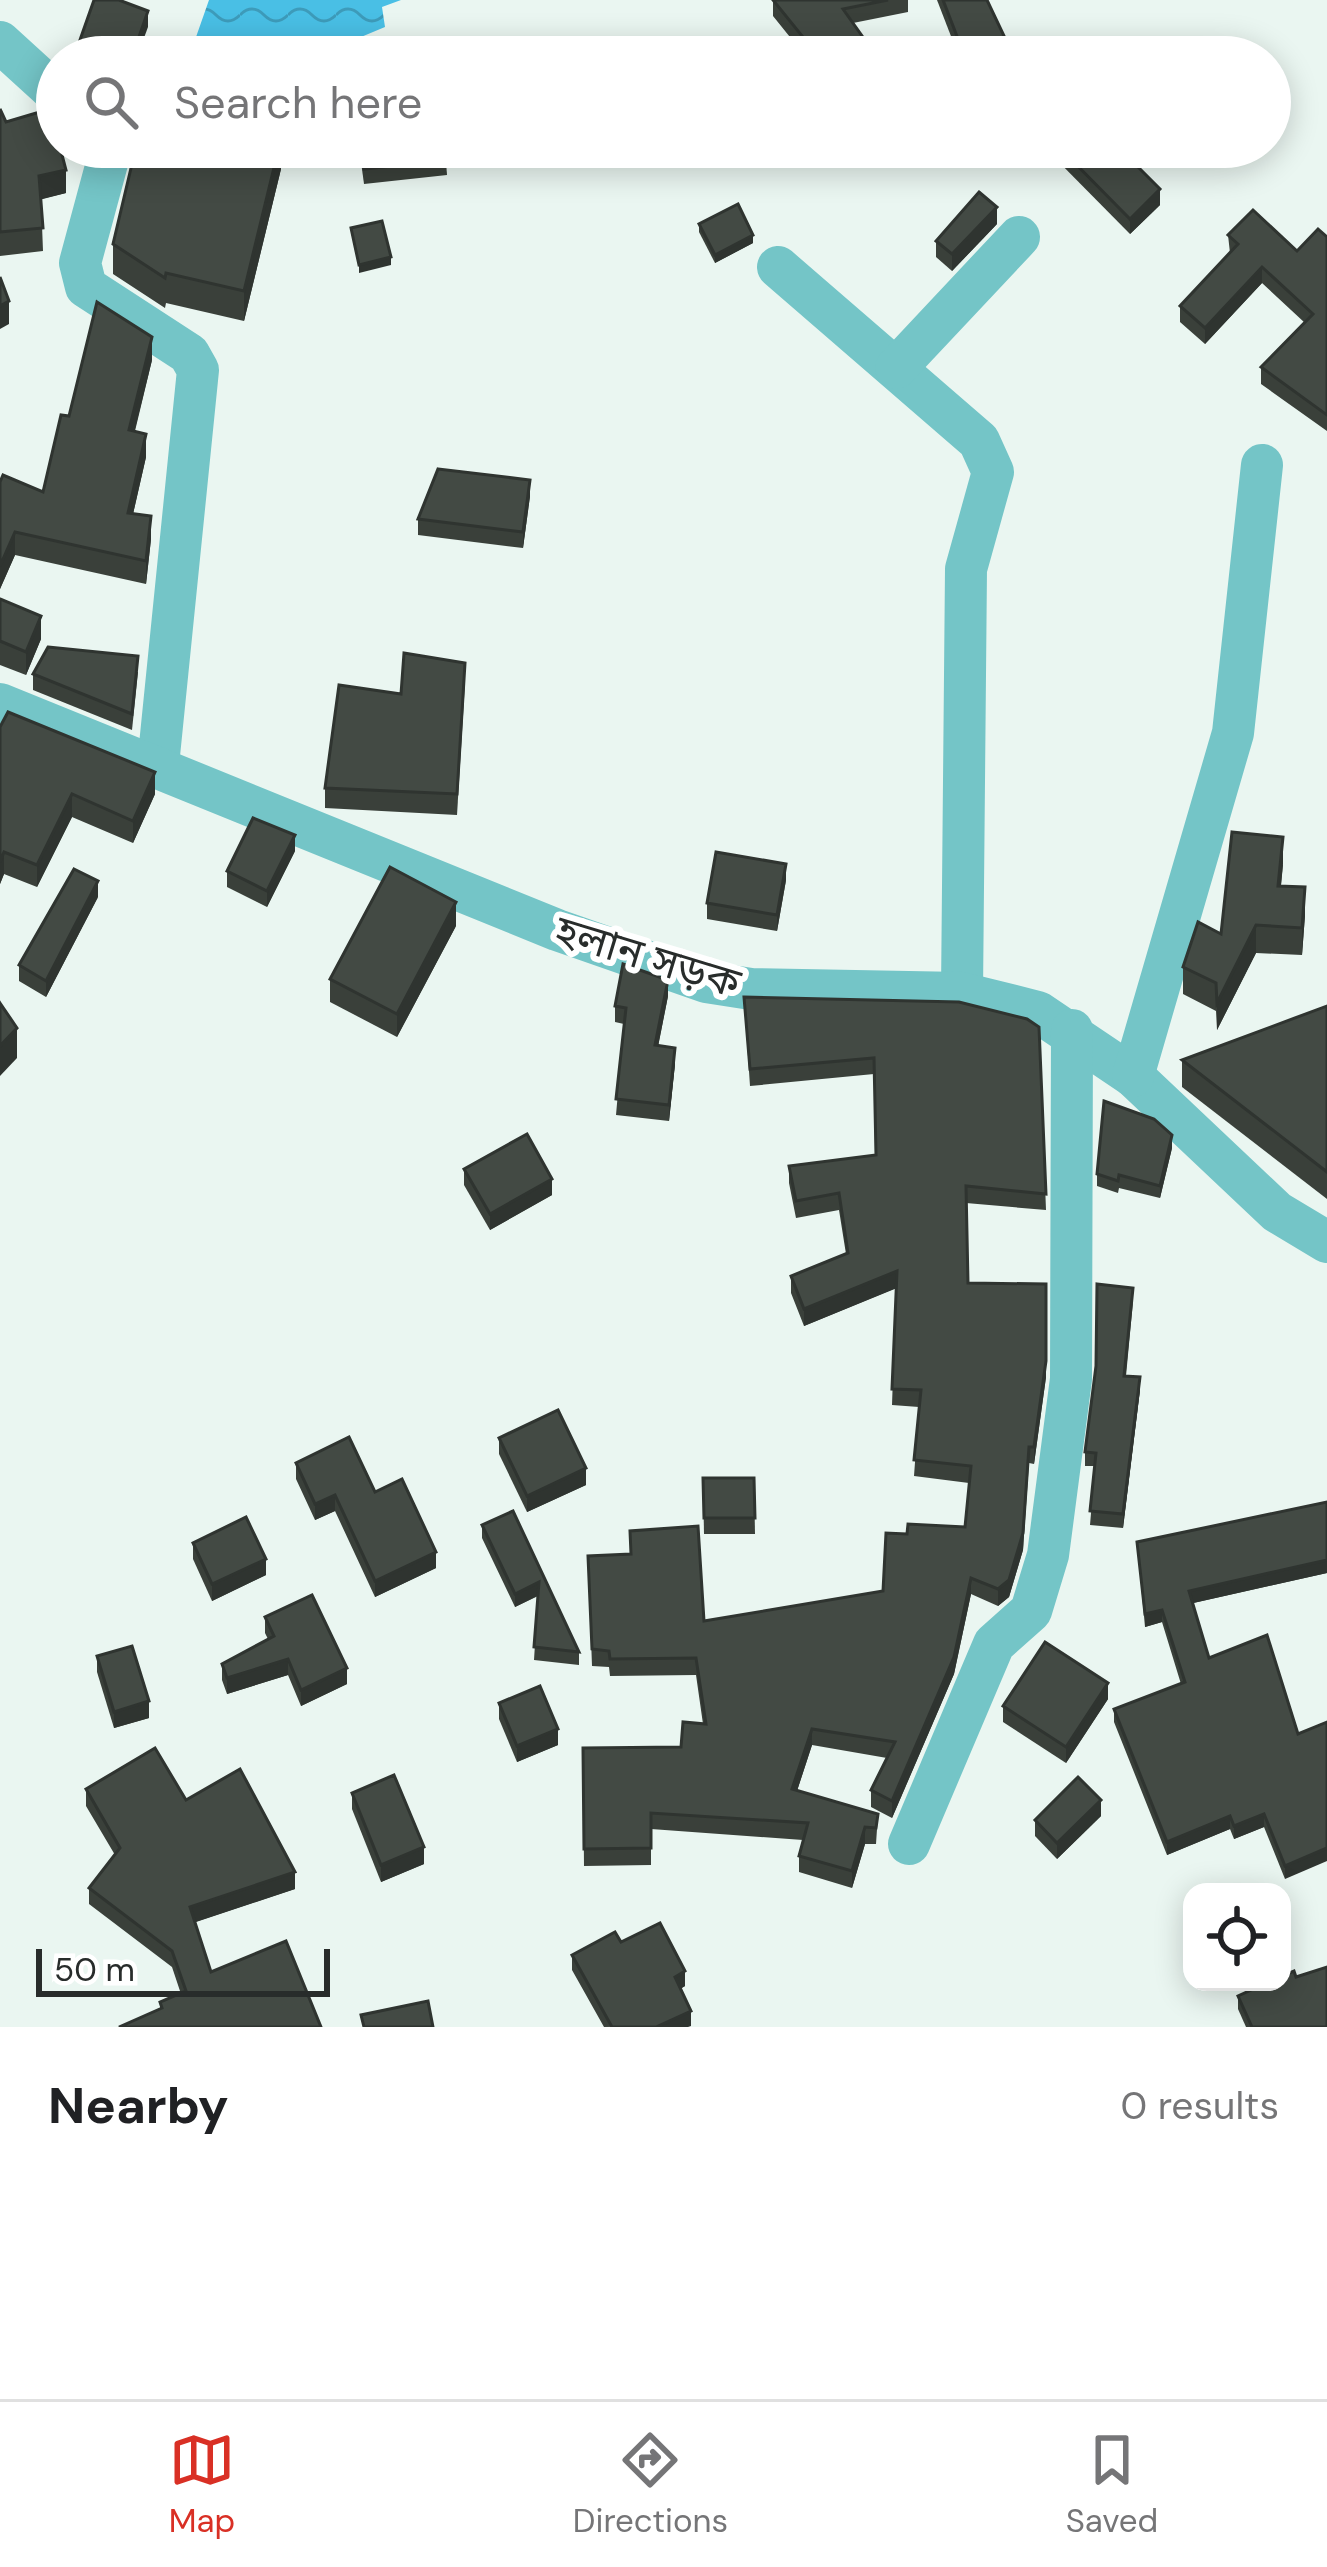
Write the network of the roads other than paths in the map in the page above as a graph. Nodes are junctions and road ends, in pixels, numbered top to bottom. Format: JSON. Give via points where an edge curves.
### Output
{"nodes":[{"id":1,"x":0,"y":42,"type":"edge"},
{"id":2,"x":36,"y":75,"type":"edge"},
{"id":3,"x":106,"y":168,"type":"edge"},
{"id":4,"x":1019,"y":237,"type":"dead end"},
{"id":5,"x":778,"y":267,"type":"dead end"},
{"id":6,"x":896,"y":368,"type":"junction"},
{"id":7,"x":1262,"y":464,"type":"dead end"},
{"id":8,"x":0,"y":704,"type":"edge"},
{"id":9,"x":158,"y":765,"type":"junction"},
{"id":10,"x":962,"y":993,"type":"junction"},
{"id":11,"x":1072,"y":1030,"type":"junction"},
{"id":12,"x":1133,"y":1076,"type":"junction"},
{"id":13,"x":1327,"y":1242,"type":"edge"},
{"id":14,"x":909,"y":1844,"type":"dead end"}],
"edges":[{"from":1,"to":2,"type":"street"},
{"from":3,"to":9,"type":"street","via":[[80,263],[86,287],[189,354],[198,370]]},
{"from":4,"to":6,"type":"street"},
{"from":5,"to":6,"type":"street"},
{"from":6,"to":10,"type":"street","via":[[979,441],[994,472],[966,569]]},
{"from":7,"to":12,"type":"street","via":[[1233,733]]},
{"from":8,"to":9,"type":"street","name":"হলান সড়ক"},
{"from":9,"to":10,"type":"street","name":"হলান সড়ক","via":[[448,887],[706,982]]},
{"from":10,"to":11,"type":"street","name":"হলান সড়ক","via":[[1038,1012]]},
{"from":11,"to":12,"type":"street","name":"হলান সড়ক"},
{"from":11,"to":14,"type":"street","via":[[1071,1379],[1048,1556],[1031,1611],[994,1644]]},
{"from":12,"to":13,"type":"street","name":"হলান সড়ক","via":[[1277,1212]]}]}
